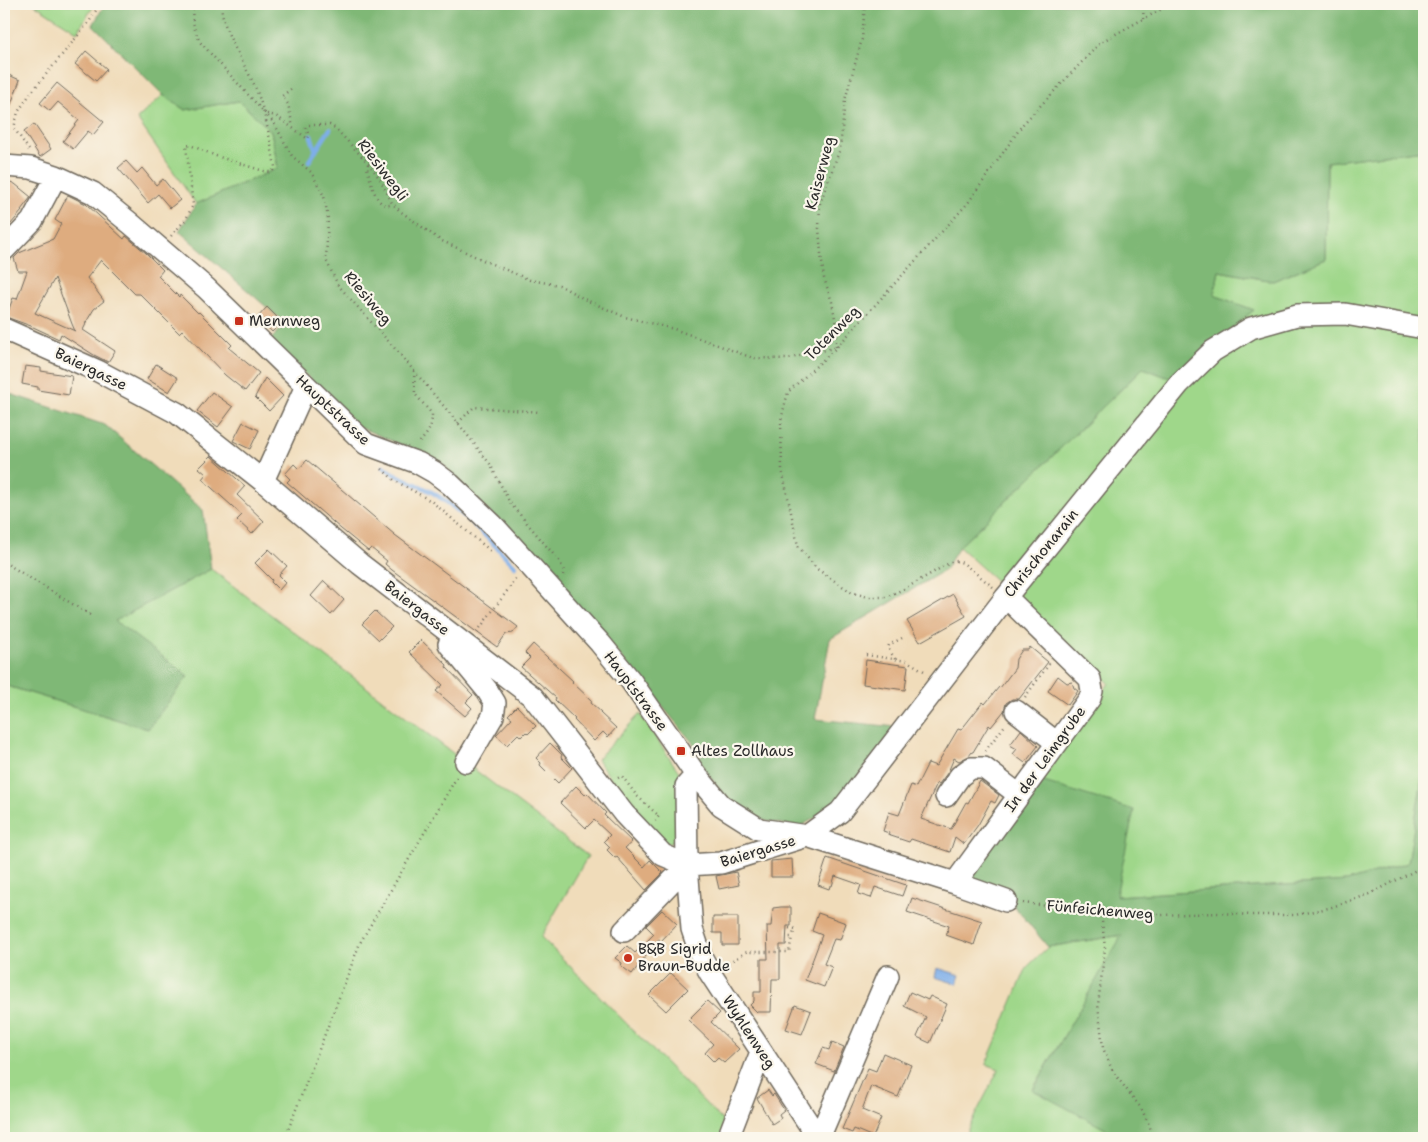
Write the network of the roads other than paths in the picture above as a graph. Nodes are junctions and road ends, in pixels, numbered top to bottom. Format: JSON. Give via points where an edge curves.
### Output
{"nodes":[{"id":1,"x":4,"y":166,"type":"edge"},
{"id":2,"x":56,"y":176,"type":"junction"},
{"id":3,"x":4,"y":250,"type":"edge"},
{"id":4,"x":1424,"y":328,"type":"edge"},
{"id":5,"x":4,"y":329,"type":"edge"},
{"id":6,"x":306,"y":386,"type":"junction"},
{"id":7,"x":264,"y":481,"type":"junction"},
{"id":8,"x":1006,"y":597,"type":"junction"},
{"id":9,"x":442,"y":628,"type":"junction"},
{"id":10,"x":1016,"y":711,"type":"dead end"},
{"id":11,"x":1057,"y":743,"type":"junction"},
{"id":12,"x":466,"y":762,"type":"road end"},
{"id":13,"x":701,"y":781,"type":"junction"},
{"id":14,"x":1019,"y":795,"type":"junction"},
{"id":15,"x":946,"y":796,"type":"dead end"},
{"id":16,"x":807,"y":836,"type":"junction"},
{"id":17,"x":687,"y":869,"type":"junction"},
{"id":18,"x":955,"y":883,"type":"junction"},
{"id":19,"x":1006,"y":901,"type":"road end"},
{"id":20,"x":624,"y":931,"type":"dead end"},
{"id":21,"x":888,"y":976,"type":"dead end"},
{"id":22,"x":761,"y":1052,"type":"junction"},
{"id":23,"x":728,"y":1138,"type":"edge"},
{"id":24,"x":818,"y":1138,"type":"edge"}],
"edges":[{"from":1,"to":2,"type":"street","name":"Hauptstrasse","via":[[30,168]]},
{"from":2,"to":3,"type":"street","via":[[32,221]]},
{"from":2,"to":6,"type":"street","name":"Hauptstrasse","via":[[92,193],[160,248],[206,288]]},
{"from":4,"to":8,"type":"street","name":"Chrischonarain","via":[[1345,314],[1297,315],[1251,328],[1213,351],[1179,384]]},
{"from":5,"to":7,"type":"street","name":"Baiergasse","via":[[98,371],[177,414]]},
{"from":6,"to":7,"type":"street"},
{"from":6,"to":13,"type":"street","name":"Hauptstrasse","via":[[366,444],[402,466],[434,472],[492,525],[631,680]]},
{"from":7,"to":9,"type":"street","name":"Baiergasse","via":[[360,564]]},
{"from":8,"to":11,"type":"street","name":"In der Leimgrube","via":[[1090,679],[1090,698]]},
{"from":8,"to":16,"type":"street","name":"Chrischonarain","via":[[840,812]]},
{"from":9,"to":12,"type":"street","via":[[449,644],[495,703],[493,716]]},
{"from":9,"to":17,"type":"street","name":"Baiergasse","via":[[533,697],[624,814],[663,856]]},
{"from":10,"to":11,"type":"street"},
{"from":11,"to":14,"type":"street","name":"In der Leimgrube"},
{"from":13,"to":16,"type":"street","via":[[721,805],[759,829]]},
{"from":13,"to":17,"type":"street","name":"Wyhlenweg","via":[[686,786]]},
{"from":14,"to":15,"type":"street","via":[[984,768],[972,768],[960,776]]},
{"from":14,"to":18,"type":"street","name":"In der Leimgrube"},
{"from":16,"to":17,"type":"street","name":"Baiergasse","via":[[721,863]]},
{"from":16,"to":18,"type":"street"},
{"from":17,"to":20,"type":"street"},
{"from":17,"to":22,"type":"street","name":"Wyhlenweg","via":[[692,929],[701,956]]},
{"from":18,"to":19,"type":"street"},
{"from":21,"to":24,"type":"street"},
{"from":22,"to":23,"type":"street"},
{"from":22,"to":24,"type":"street","name":"Wyhlenweg"}]}
